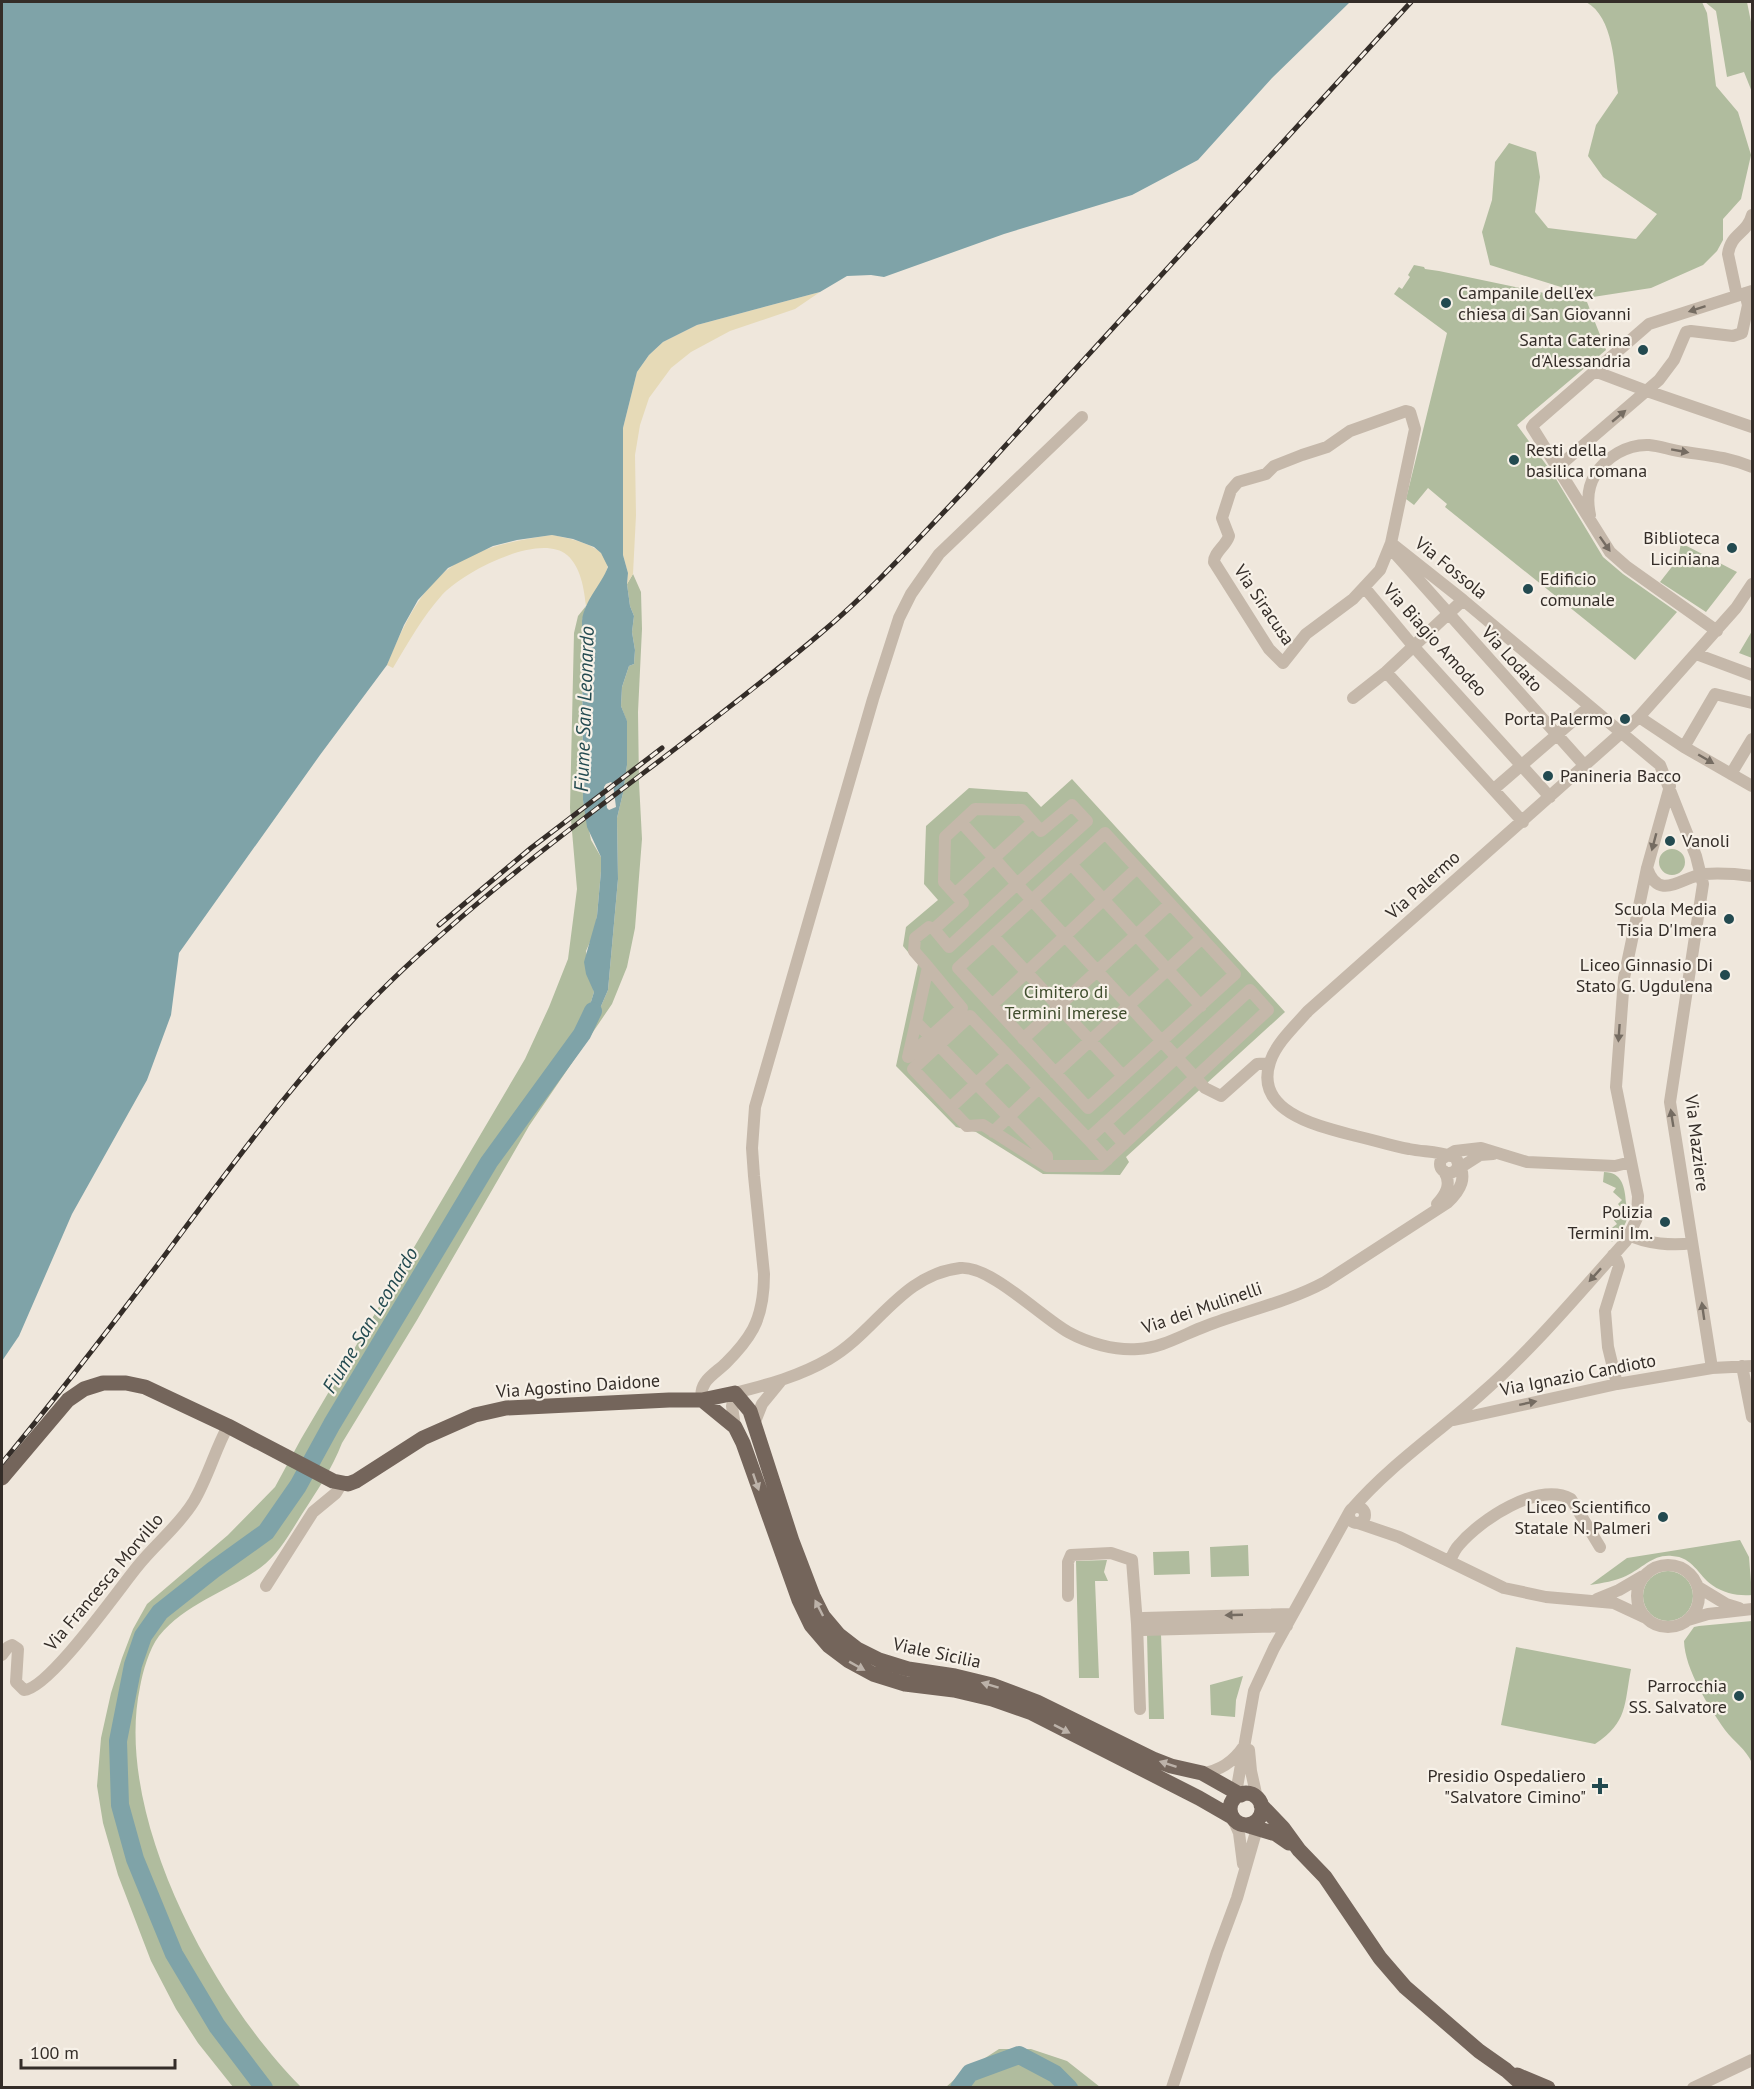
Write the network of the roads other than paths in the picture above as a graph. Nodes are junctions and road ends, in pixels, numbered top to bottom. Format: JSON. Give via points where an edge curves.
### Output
{"nodes":[{"id":1,"x":1752,"y":215,"type":"edge"},
{"id":2,"x":1745,"y":293,"type":"edge"},
{"id":3,"x":1594,"y":371,"type":"junction"},
{"id":4,"x":1647,"y":392,"type":"junction"},
{"id":5,"x":1082,"y":417,"type":"dead end"},
{"id":6,"x":1752,"y":427,"type":"edge"},
{"id":7,"x":1558,"y":467,"type":"junction"},
{"id":8,"x":1752,"y":467,"type":"edge"},
{"id":9,"x":1591,"y":519,"type":"junction"},
{"id":10,"x":1229,"y":536,"type":"joint"},
{"id":11,"x":1390,"y":545,"type":"junction"},
{"id":12,"x":1752,"y":584,"type":"edge"},
{"id":13,"x":1365,"y":587,"type":"junction"},
{"id":14,"x":1463,"y":600,"type":"junction"},
{"id":15,"x":1448,"y":615,"type":"junction"},
{"id":16,"x":1717,"y":631,"type":"junction"},
{"id":17,"x":1414,"y":646,"type":"junction"},
{"id":18,"x":1696,"y":654,"type":"junction"},
{"id":19,"x":1386,"y":672,"type":"junction"},
{"id":20,"x":1752,"y":675,"type":"edge"},
{"id":21,"x":1353,"y":698,"type":"dead end"},
{"id":22,"x":1752,"y":703,"type":"edge"},
{"id":23,"x":1589,"y":706,"type":"junction"},
{"id":24,"x":1644,"y":721,"type":"junction"},
{"id":25,"x":1622,"y":733,"type":"junction"},
{"id":26,"x":1557,"y":735,"type":"junction"},
{"id":27,"x":1752,"y":739,"type":"edge"},
{"id":28,"x":1635,"y":743,"type":"junction"},
{"id":29,"x":1684,"y":747,"type":"junction"},
{"id":30,"x":1522,"y":765,"type":"junction"},
{"id":31,"x":1586,"y":766,"type":"junction"},
{"id":32,"x":1731,"y":774,"type":"junction"},
{"id":33,"x":1670,"y":786,"type":"junction"},
{"id":34,"x":1752,"y":786,"type":"edge"},
{"id":35,"x":1494,"y":789,"type":"junction"},
{"id":36,"x":1550,"y":797,"type":"junction"},
{"id":37,"x":1662,"y":812,"type":"junction"},
{"id":38,"x":1680,"y":814,"type":"junction"},
{"id":39,"x":961,"y":822,"type":"junction"},
{"id":40,"x":1033,"y":822,"type":"junction"},
{"id":41,"x":1522,"y":822,"type":"junction"},
{"id":42,"x":994,"y":858,"type":"junction"},
{"id":43,"x":1071,"y":864,"type":"junction"},
{"id":44,"x":1137,"y":868,"type":"junction"},
{"id":45,"x":1647,"y":868,"type":"junction"},
{"id":46,"x":1702,"y":874,"type":"junction"},
{"id":47,"x":1752,"y":876,"type":"edge"},
{"id":48,"x":1017,"y":884,"type":"junction"},
{"id":49,"x":955,"y":894,"type":"junction"},
{"id":50,"x":1032,"y":900,"type":"junction"},
{"id":51,"x":1104,"y":900,"type":"junction"},
{"id":52,"x":1170,"y":904,"type":"junction"},
{"id":53,"x":934,"y":929,"type":"junction"},
{"id":54,"x":1136,"y":935,"type":"junction"},
{"id":55,"x":993,"y":936,"type":"junction"},
{"id":56,"x":1065,"y":936,"type":"junction"},
{"id":57,"x":1202,"y":938,"type":"junction"},
{"id":58,"x":928,"y":967,"type":"junction"},
{"id":59,"x":1097,"y":970,"type":"junction"},
{"id":60,"x":1168,"y":970,"type":"junction"},
{"id":61,"x":1027,"y":972,"type":"junction"},
{"id":62,"x":992,"y":1005,"type":"junction"},
{"id":63,"x":1129,"y":1005,"type":"junction"},
{"id":64,"x":1058,"y":1006,"type":"junction"},
{"id":65,"x":1201,"y":1006,"type":"junction"},
{"id":66,"x":916,"y":1022,"type":"junction"},
{"id":67,"x":1023,"y":1039,"type":"junction"},
{"id":68,"x":934,"y":1041,"type":"junction"},
{"id":69,"x":1090,"y":1041,"type":"junction"},
{"id":70,"x":1162,"y":1041,"type":"junction"},
{"id":71,"x":1007,"y":1054,"type":"junction"},
{"id":72,"x":1176,"y":1057,"type":"junction"},
{"id":73,"x":1269,"y":1063,"type":"junction"},
{"id":74,"x":1055,"y":1073,"type":"junction"},
{"id":75,"x":1124,"y":1076,"type":"junction"},
{"id":76,"x":1195,"y":1077,"type":"junction"},
{"id":77,"x":975,"y":1084,"type":"junction"},
{"id":78,"x":1039,"y":1088,"type":"junction"},
{"id":79,"x":950,"y":1108,"type":"junction"},
{"id":80,"x":1008,"y":1117,"type":"junction"},
{"id":81,"x":1105,"y":1123,"type":"junction"},
{"id":82,"x":993,"y":1132,"type":"junction"},
{"id":83,"x":1088,"y":1139,"type":"junction"},
{"id":84,"x":1124,"y":1144,"type":"junction"},
{"id":85,"x":1497,"y":1153,"type":"junction"},
{"id":86,"x":1107,"y":1160,"type":"junction"},
{"id":87,"x":1631,"y":1162,"type":"junction"},
{"id":88,"x":1449,"y":1163,"type":"junction"},
{"id":89,"x":1047,"y":1166,"type":"junction"},
{"id":90,"x":1430,"y":1214,"type":"junction"},
{"id":91,"x":1629,"y":1235,"type":"junction"},
{"id":92,"x":1692,"y":1243,"type":"junction"},
{"id":93,"x":1613,"y":1255,"type":"junction"},
{"id":94,"x":1747,"y":1366,"type":"edge"},
{"id":95,"x":1712,"y":1368,"type":"junction"},
{"id":96,"x":780,"y":1382,"type":"junction"},
{"id":97,"x":1617,"y":1384,"type":"junction"},
{"id":98,"x":1483,"y":1393,"type":"junction"},
{"id":99,"x":735,"y":1394,"type":"junction"},
{"id":100,"x":702,"y":1400,"type":"junction"},
{"id":101,"x":1492,"y":1410,"type":"junction"},
{"id":102,"x":1752,"y":1417,"type":"edge"},
{"id":103,"x":1450,"y":1420,"type":"junction"},
{"id":104,"x":754,"y":1424,"type":"junction"},
{"id":105,"x":228,"y":1426,"type":"junction"},
{"id":106,"x":735,"y":1427,"type":"junction"},
{"id":107,"x":2,"y":1478,"type":"edge"},
{"id":108,"x":338,"y":1482,"type":"junction"},
{"id":109,"x":1357,"y":1516,"type":"junction"},
{"id":110,"x":1599,"y":1547,"type":"dead end"},
{"id":111,"x":1450,"y":1561,"type":"junction"},
{"id":112,"x":1644,"y":1575,"type":"junction"},
{"id":113,"x":266,"y":1587,"type":"dead end"},
{"id":114,"x":1698,"y":1587,"type":"junction"},
{"id":115,"x":1068,"y":1596,"type":"dead end"},
{"id":116,"x":1593,"y":1600,"type":"junction"},
{"id":117,"x":1748,"y":1609,"type":"edge"},
{"id":118,"x":1644,"y":1617,"type":"junction"},
{"id":119,"x":1290,"y":1620,"type":"junction"},
{"id":120,"x":1688,"y":1620,"type":"junction"},
{"id":121,"x":1137,"y":1624,"type":"junction"},
{"id":122,"x":2,"y":1655,"type":"edge"},
{"id":123,"x":1140,"y":1709,"type":"dead end"},
{"id":124,"x":1247,"y":1737,"type":"junction"},
{"id":125,"x":1202,"y":1773,"type":"junction"},
{"id":126,"x":1237,"y":1796,"type":"junction"},
{"id":127,"x":1249,"y":1816,"type":"junction"},
{"id":128,"x":1299,"y":1850,"type":"junction"},
{"id":129,"x":1244,"y":1874,"type":"junction"},
{"id":130,"x":1752,"y":2060,"type":"edge"},
{"id":131,"x":1506,"y":2070,"type":"junction"},
{"id":132,"x":1715,"y":2083,"type":"edge"},
{"id":133,"x":1172,"y":2088,"type":"edge"},
{"id":134,"x":1526,"y":2088,"type":"edge"},
{"id":135,"x":1548,"y":2088,"type":"edge"},
{"id":136,"x":1693,"y":2088,"type":"edge"}],
"edges":[{"from":1,"to":2,"type":"street","via":[[1749,226],[1736,235],[1728,254]]},
{"from":2,"to":3,"type":"street","one_way":true,"via":[[1649,324]]},
{"from":2,"to":4,"type":"street","via":[[1748,305],[1742,333],[1733,336],[1687,331],[1674,360]]},
{"from":3,"to":4,"type":"street"},
{"from":3,"to":7,"type":"street","via":[[1534,424],[1533,431]]},
{"from":4,"to":6,"type":"street"},
{"from":7,"to":4,"type":"street","one_way":true},
{"from":5,"to":100,"type":"street","via":[[939,554],[899,618],[755,1107],[752,1148],[764,1274],[762,1305],[741,1347],[704,1383]]},
{"from":7,"to":9,"type":"street"},
{"from":9,"to":8,"type":"street","one_way":true,"via":[[1588,495],[1593,480],[1599,468],[1626,449],[1657,446],[1728,458]]},
{"from":9,"to":16,"type":"street","one_way":true,"via":[[1610,552]]},
{"from":10,"to":11,"type":"street","name":"Via Fossola","via":[[1222,518],[1234,484],[1327,447],[1350,431],[1406,411],[1410,412],[1416,429]]},
{"from":10,"to":13,"type":"street","name":"Via Siracusa","via":[[1214,562],[1282,663],[1306,634]]},
{"from":11,"to":13,"type":"street","via":[[1380,570]]},
{"from":11,"to":14,"type":"street","name":"Via Fossola"},
{"from":11,"to":15,"type":"street","name":"Via Lodato"},
{"from":12,"to":16,"type":"street"},
{"from":13,"to":17,"type":"street","name":"Via Biagio Amodeo"},
{"from":14,"to":15,"type":"street"},
{"from":14,"to":23,"type":"street","name":"Via Fossola"},
{"from":15,"to":17,"type":"street"},
{"from":15,"to":26,"type":"street","name":"Via Lodato"},
{"from":16,"to":18,"type":"street"},
{"from":17,"to":19,"type":"street"},
{"from":17,"to":30,"type":"street","name":"Via Biagio Amodeo"},
{"from":18,"to":20,"type":"street"},
{"from":18,"to":24,"type":"street"},
{"from":19,"to":21,"type":"street"},
{"from":19,"to":35,"type":"street"},
{"from":22,"to":29,"type":"street","via":[[1715,694]]},
{"from":23,"to":25,"type":"street","name":"Via Fossola"},
{"from":23,"to":26,"type":"street"},
{"from":24,"to":25,"type":"street","name":"Via Palermo"},
{"from":24,"to":28,"type":"street"},
{"from":24,"to":29,"type":"street"},
{"from":25,"to":28,"type":"street","name":"Via Mazziere"},
{"from":25,"to":31,"type":"street","name":"Via Palermo"},
{"from":26,"to":30,"type":"street"},
{"from":26,"to":31,"type":"street","name":"Via Lodato"},
{"from":27,"to":32,"type":"street"},
{"from":28,"to":33,"type":"street","name":"Via Mazziere","via":[[1660,765]]},
{"from":29,"to":32,"type":"street","one_way":true},
{"from":30,"to":35,"type":"street"},
{"from":30,"to":36,"type":"street","name":"Via Biagio Amodeo"},
{"from":31,"to":36,"type":"street","name":"Via Palermo"},
{"from":32,"to":34,"type":"street"},
{"from":33,"to":37,"type":"street"},
{"from":33,"to":38,"type":"street","name":"Via Mazziere"},
{"from":35,"to":41,"type":"street"},
{"from":36,"to":41,"type":"street","name":"Via Palermo"},
{"from":37,"to":38,"type":"street","via":[[1671,807]]},
{"from":37,"to":45,"type":"street","one_way":true},
{"from":38,"to":46,"type":"street","name":"Via Mazziere"},
{"from":39,"to":40,"type":"street","via":[[975,809],[1022,810]]},
{"from":39,"to":42,"type":"street"},
{"from":39,"to":49,"type":"street","via":[[945,837],[944,882]]},
{"from":40,"to":42,"type":"street"},
{"from":40,"to":48,"type":"street","via":[[1041,831],[1072,805],[1087,820]]},
{"from":41,"to":73,"type":"street","name":"Via Palermo","via":[[1308,1011]]},
{"from":42,"to":48,"type":"street"},
{"from":42,"to":49,"type":"street"},
{"from":43,"to":44,"type":"street","via":[[1105,833]]},
{"from":43,"to":50,"type":"street"},
{"from":43,"to":51,"type":"street"},
{"from":44,"to":51,"type":"street"},
{"from":44,"to":52,"type":"street"},
{"from":45,"to":46,"type":"street","via":[[1654,880],[1667,886]]},
{"from":45,"to":87,"type":"street","one_way":true,"via":[[1624,978],[1616,1081]]},
{"from":46,"to":47,"type":"street"},
{"from":92,"to":46,"type":"street","name":"Via Mazziere","one_way":true,"via":[[1670,1102]]},
{"from":48,"to":50,"type":"street"},
{"from":48,"to":53,"type":"street","via":[[949,947]]},
{"from":49,"to":53,"type":"street","via":[[963,903]]},
{"from":50,"to":55,"type":"street"},
{"from":50,"to":56,"type":"street"},
{"from":51,"to":54,"type":"street"},
{"from":51,"to":56,"type":"street"},
{"from":52,"to":54,"type":"street"},
{"from":52,"to":57,"type":"street"},
{"from":53,"to":58,"type":"street","via":[[929,927],[915,938],[914,951]]},
{"from":54,"to":59,"type":"street"},
{"from":54,"to":60,"type":"street"},
{"from":55,"to":61,"type":"street"},
{"from":55,"to":62,"type":"street","via":[[958,968]]},
{"from":56,"to":59,"type":"street"},
{"from":56,"to":61,"type":"street"},
{"from":57,"to":60,"type":"street"},
{"from":57,"to":65,"type":"street","via":[[1235,974]]},
{"from":58,"to":66,"type":"street"},
{"from":58,"to":68,"type":"street","via":[[962,1008]]},
{"from":59,"to":63,"type":"street"},
{"from":59,"to":64,"type":"street"},
{"from":60,"to":63,"type":"street"},
{"from":60,"to":65,"type":"street"},
{"from":61,"to":62,"type":"street"},
{"from":61,"to":64,"type":"street"},
{"from":62,"to":67,"type":"street"},
{"from":63,"to":69,"type":"street"},
{"from":63,"to":70,"type":"street"},
{"from":64,"to":67,"type":"street"},
{"from":64,"to":69,"type":"street"},
{"from":65,"to":70,"type":"street"},
{"from":66,"to":68,"type":"street"},
{"from":66,"to":68,"type":"street","via":[[909,1057]]},
{"from":67,"to":74,"type":"street"},
{"from":68,"to":71,"type":"street","via":[[970,1016]]},
{"from":68,"to":77,"type":"street"},
{"from":68,"to":79,"type":"street","via":[[913,1069]]},
{"from":69,"to":74,"type":"street"},
{"from":69,"to":75,"type":"street"},
{"from":70,"to":72,"type":"street"},
{"from":70,"to":75,"type":"street"},
{"from":71,"to":77,"type":"street"},
{"from":71,"to":78,"type":"street"},
{"from":72,"to":76,"type":"street"},
{"from":72,"to":76,"type":"street","via":[[1250,990],[1268,1010]]},
{"from":72,"to":81,"type":"street"},
{"from":73,"to":76,"type":"street","via":[[1257,1064],[1221,1096]]},
{"from":73,"to":88,"type":"street","via":[[1268,1078],[1274,1098],[1298,1117]]},
{"from":74,"to":75,"type":"street","via":[[1088,1108]]},
{"from":76,"to":84,"type":"street"},
{"from":77,"to":79,"type":"street"},
{"from":77,"to":80,"type":"street"},
{"from":78,"to":80,"type":"street"},
{"from":78,"to":83,"type":"street"},
{"from":79,"to":82,"type":"street","via":[[967,1126],[983,1125]]},
{"from":80,"to":82,"type":"street"},
{"from":80,"to":89,"type":"street","via":[[1047,1156]]},
{"from":81,"to":83,"type":"street"},
{"from":81,"to":84,"type":"street"},
{"from":82,"to":89,"type":"street"},
{"from":83,"to":86,"type":"street"},
{"from":84,"to":86,"type":"street"},
{"from":85,"to":87,"type":"street","via":[[1527,1162],[1615,1166]]},
{"from":85,"to":88,"type":"street"},
{"from":85,"to":88,"type":"street","via":[[1466,1148]]},
{"from":86,"to":89,"type":"street","via":[[1100,1166]]},
{"from":87,"to":91,"type":"street","via":[[1638,1196],[1637,1218]]},
{"from":88,"to":90,"type":"street","via":[[1447,1191]]},
{"from":88,"to":90,"type":"street","name":"Via dei Mulinelli","via":[[1463,1179],[1456,1195]]},
{"from":90,"to":96,"type":"street","name":"Via dei Mulinelli","via":[[1314,1288],[1136,1350],[1113,1348],[1068,1332],[978,1270],[946,1270],[905,1291],[828,1360]]},
{"from":91,"to":92,"type":"street","via":[[1639,1240]]},
{"from":91,"to":93,"type":"street"},
{"from":95,"to":92,"type":"street","name":"Via Mazziere","one_way":true},
{"from":93,"to":97,"type":"street","via":[[1619,1266],[1605,1311]]},
{"from":93,"to":98,"type":"street","one_way":true},
{"from":94,"to":95,"type":"street","name":"Via Ignazio Candioto"},
{"from":94,"to":102,"type":"street"},
{"from":95,"to":97,"type":"street","name":"Via Ignazio Candioto"},
{"from":96,"to":99,"type":"street","name":"Via dei Mulinelli"},
{"from":96,"to":104,"type":"street","via":[[762,1404]]},
{"from":101,"to":97,"type":"street","name":"Via Ignazio Candioto","one_way":true},
{"from":98,"to":101,"type":"street","via":[[1480,1404]]},
{"from":98,"to":103,"type":"street"},
{"from":99,"to":100,"type":"main road","name":"Via Agostino Daidone"},
{"from":99,"to":104,"type":"main road","name":"Viale Sicilia","via":[[750,1411]]},
{"from":99,"to":106,"type":"street"},
{"from":100,"to":106,"type":"main road"},
{"from":100,"to":108,"type":"main road","name":"Via Agostino Daidone","via":[[495,1410],[423,1438],[356,1481]]},
{"from":101,"to":103,"type":"street","name":"Via Ignazio Candioto"},
{"from":103,"to":109,"type":"street","via":[[1381,1480]]},
{"from":125,"to":104,"type":"main road","name":"Viale Sicilia","one_way":true,"via":[[1153,1759],[1028,1699],[983,1683],[879,1660],[848,1642],[823,1616],[813,1596]]},
{"from":105,"to":107,"type":"main road","via":[[145,1387],[103,1383],[68,1400]]},
{"from":105,"to":108,"type":"main road"},
{"from":105,"to":122,"type":"street","name":"Via Francesca Morvillo","via":[[188,1510],[59,1663],[37,1685],[24,1690],[16,1682],[18,1649],[12,1645]]},
{"from":106,"to":127,"type":"main road","name":"Viale Sicilia","one_way":true,"via":[[807,1617],[829,1646],[873,1674],[905,1684],[992,1699],[1032,1713],[1206,1802]]},
{"from":108,"to":113,"type":"street","via":[[336,1493],[313,1512]]},
{"from":109,"to":111,"type":"street"},
{"from":109,"to":119,"type":"street","via":[[1328,1553]]},
{"from":110,"to":111,"type":"street","via":[[1571,1499],[1555,1494],[1501,1510],[1458,1546]]},
{"from":111,"to":116,"type":"street","via":[[1504,1588],[1546,1597]]},
{"from":112,"to":114,"type":"street","via":[[1660,1565],[1670,1565],[1687,1571]]},
{"from":112,"to":116,"type":"street"},
{"from":112,"to":118,"type":"street","via":[[1636,1600]]},
{"from":114,"to":117,"type":"street","via":[[1726,1604]]},
{"from":114,"to":120,"type":"street","via":[[1698,1605]]},
{"from":115,"to":121,"type":"street","via":[[1071,1555],[1111,1552],[1129,1558],[1133,1562]]},
{"from":116,"to":118,"type":"street","via":[[1614,1603]]},
{"from":117,"to":120,"type":"street"},
{"from":118,"to":120,"type":"street","via":[[1666,1628]]},
{"from":119,"to":121,"type":"street","via":[[1143,1630]]},
{"from":119,"to":124,"type":"street","via":[[1254,1691]]},
{"from":121,"to":123,"type":"street"},
{"from":124,"to":125,"type":"street","via":[[1238,1755],[1227,1764]]},
{"from":124,"to":126,"type":"street"},
{"from":124,"to":127,"type":"street","via":[[1251,1771]]},
{"from":125,"to":126,"type":"main road","name":"Viale Sicilia"},
{"from":126,"to":127,"type":"main road","via":[[1230,1808]]},
{"from":126,"to":127,"type":"main road","via":[[1250,1794]]},
{"from":127,"to":128,"type":"main road"},
{"from":127,"to":128,"type":"main road","via":[[1283,1828]]},
{"from":127,"to":129,"type":"street"},
{"from":127,"to":129,"type":"street","via":[[1241,1841]]},
{"from":128,"to":131,"type":"main road","via":[[1325,1877],[1380,1958],[1405,1987]]},
{"from":129,"to":133,"type":"street"},
{"from":130,"to":132,"type":"street"},
{"from":131,"to":134,"type":"main road"},
{"from":131,"to":135,"type":"main road"},
{"from":132,"to":136,"type":"street"}]}
